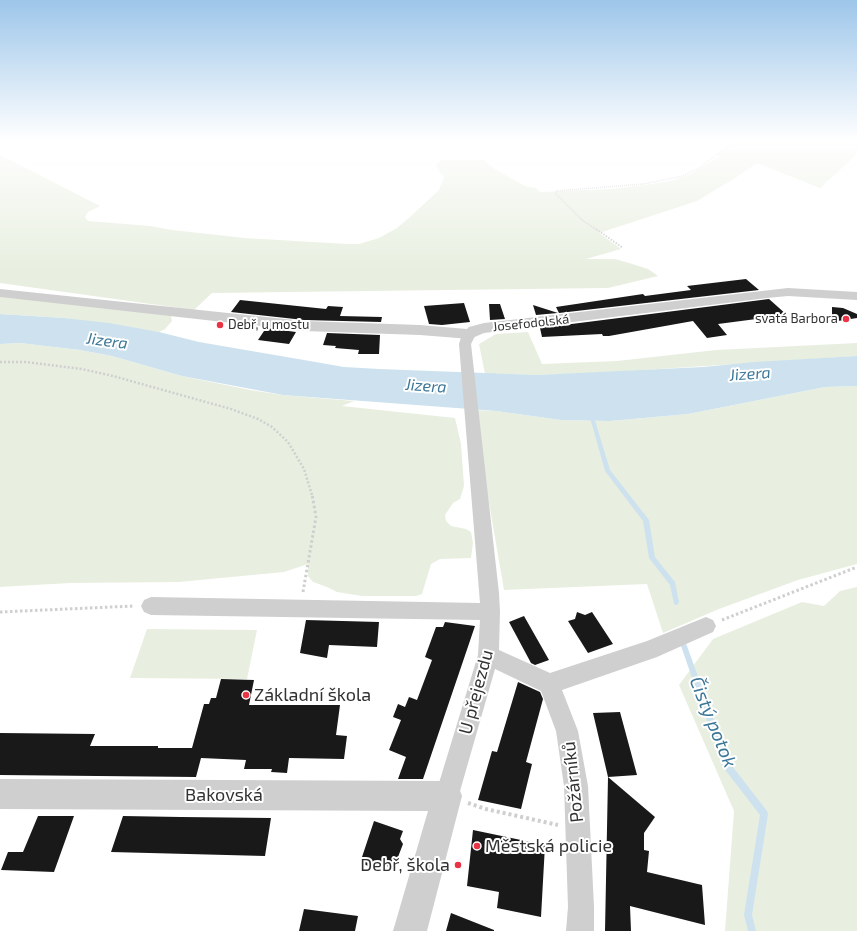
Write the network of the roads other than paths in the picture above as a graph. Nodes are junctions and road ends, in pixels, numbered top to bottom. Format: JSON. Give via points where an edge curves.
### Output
{"nodes":[{"id":1,"x":0,"y":293,"type":"edge"},
{"id":2,"x":857,"y":296,"type":"edge"},
{"id":3,"x":470,"y":334,"type":"junction"},
{"id":4,"x":490,"y":602,"type":"junction"},
{"id":5,"x":151,"y":606,"type":"road end"},
{"id":6,"x":706,"y":626,"type":"road end"},
{"id":7,"x":488,"y":655,"type":"junction"},
{"id":8,"x":549,"y":684,"type":"junction"},
{"id":9,"x":0,"y":794,"type":"edge"},
{"id":10,"x":447,"y":796,"type":"junction"},
{"id":11,"x":410,"y":931,"type":"edge"},
{"id":12,"x":580,"y":931,"type":"edge"}],
"edges":[{"from":1,"to":3,"type":"street","name":"Josefodolská","via":[[304,326]]},
{"from":2,"to":3,"type":"street","name":"Josefodolská","via":[[781,292],[484,328]]},
{"from":3,"to":4,"type":"street","name":"U přejezdu","via":[[466,344]]},
{"from":4,"to":5,"type":"street","via":[[301,608]]},
{"from":4,"to":7,"type":"street","name":"U přejezdu"},
{"from":6,"to":8,"type":"street","via":[[650,650]]},
{"from":7,"to":8,"type":"street"},
{"from":7,"to":10,"type":"street","name":"U přejezdu"},
{"from":8,"to":12,"type":"street","name":"Požárníků","via":[[567,731],[576,786]]},
{"from":9,"to":10,"type":"street","name":"Bakovská"},
{"from":10,"to":11,"type":"street","name":"U přejezdu"}]}
